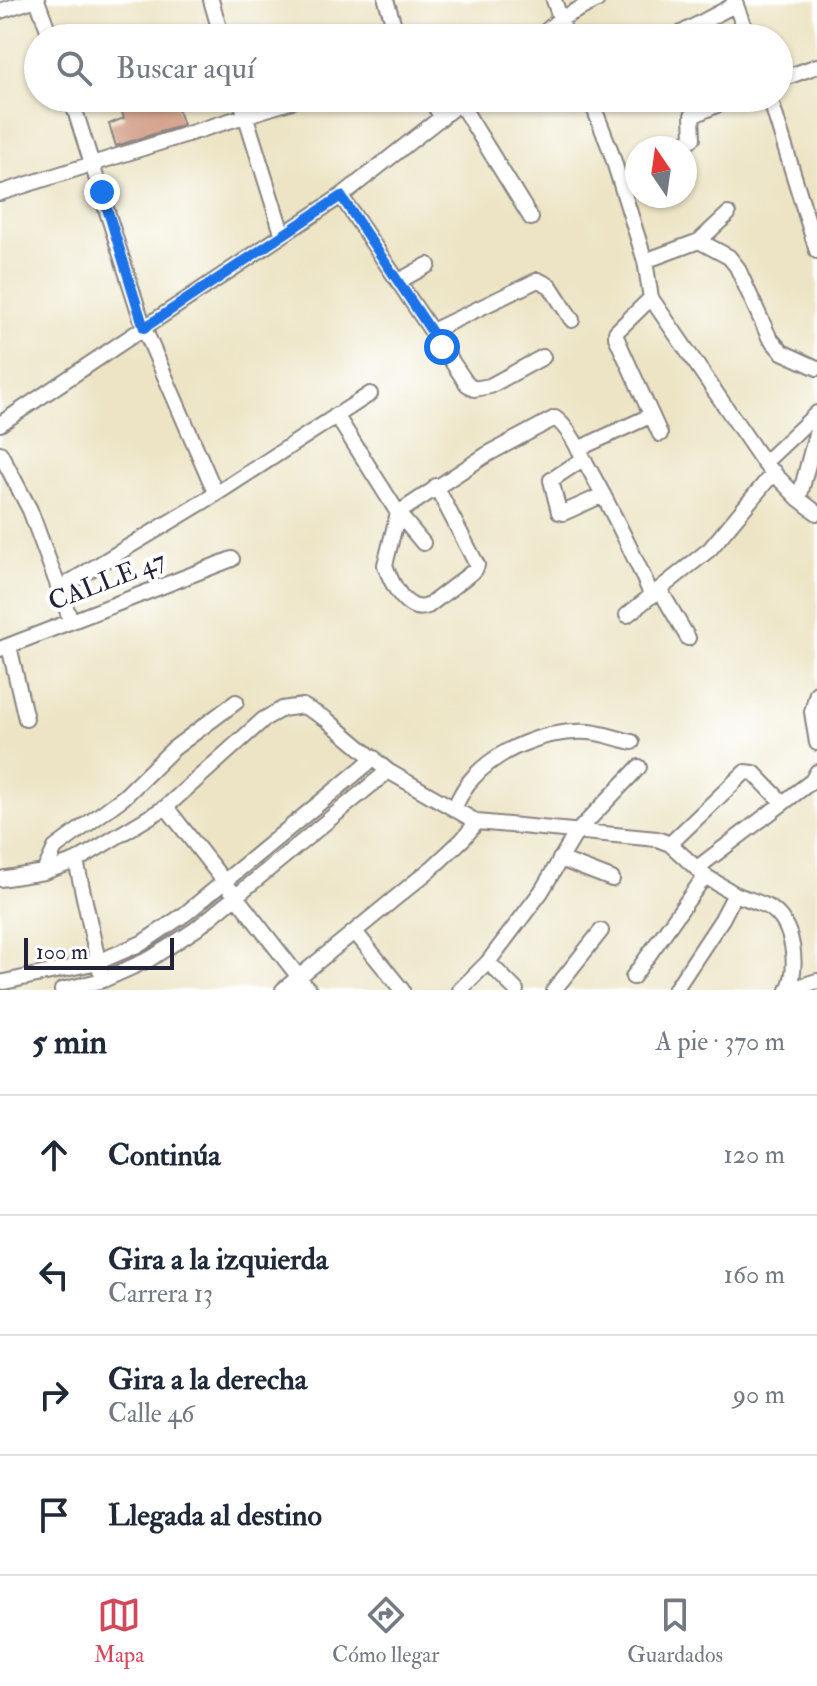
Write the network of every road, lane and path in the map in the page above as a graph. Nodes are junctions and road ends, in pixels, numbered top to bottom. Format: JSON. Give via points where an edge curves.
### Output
{"nodes":[{"id":1,"x":35,"y":0,"type":"edge"},
{"id":2,"x":211,"y":0,"type":"edge"},
{"id":3,"x":386,"y":0,"type":"edge"},
{"id":4,"x":554,"y":0,"type":"edge"},
{"id":5,"x":597,"y":0,"type":"edge"},
{"id":6,"x":735,"y":2,"type":"edge"},
{"id":7,"x":0,"y":11,"type":"edge"},
{"id":8,"x":560,"y":19,"type":"junction"},
{"id":9,"x":45,"y":24,"type":"edge"},
{"id":10,"x":218,"y":24,"type":"edge"},
{"id":11,"x":394,"y":24,"type":"edge"},
{"id":12,"x":554,"y":24,"type":"edge"},
{"id":13,"x":562,"y":24,"type":"edge"},
{"id":14,"x":697,"y":24,"type":"edge"},
{"id":15,"x":743,"y":24,"type":"edge"},
{"id":16,"x":817,"y":66,"type":"edge"},
{"id":17,"x":793,"y":75,"type":"edge"},
{"id":18,"x":76,"y":112,"type":"edge"},
{"id":19,"x":244,"y":112,"type":"edge"},
{"id":20,"x":258,"y":112,"type":"edge"},
{"id":21,"x":438,"y":112,"type":"edge"},
{"id":22,"x":449,"y":112,"type":"edge"},
{"id":23,"x":469,"y":112,"type":"edge"},
{"id":24,"x":595,"y":112,"type":"edge"},
{"id":25,"x":697,"y":112,"type":"edge"},
{"id":26,"x":774,"y":112,"type":"edge"},
{"id":27,"x":245,"y":116,"type":"junction"},
{"id":28,"x":442,"y":118,"type":"junction"},
{"id":29,"x":693,"y":136,"type":"edge"},
{"id":30,"x":94,"y":165,"type":"junction"},
{"id":31,"x":0,"y":193,"type":"edge"},
{"id":32,"x":341,"y":196,"type":"junction"},
{"id":33,"x":728,"y":214,"type":"dead end"},
{"id":34,"x":531,"y":218,"type":"dead end"},
{"id":35,"x":282,"y":233,"type":"junction"},
{"id":36,"x":699,"y":241,"type":"junction"},
{"id":37,"x":817,"y":251,"type":"edge"},
{"id":38,"x":645,"y":261,"type":"junction"},
{"id":39,"x":428,"y":265,"type":"dead end"},
{"id":40,"x":399,"y":281,"type":"junction"},
{"id":41,"x":651,"y":298,"type":"junction"},
{"id":42,"x":572,"y":320,"type":"dead end"},
{"id":43,"x":144,"y":328,"type":"junction"},
{"id":44,"x":432,"y":331,"type":"junction"},
{"id":45,"x":543,"y":357,"type":"dead end"},
{"id":46,"x":817,"y":368,"type":"edge"},
{"id":47,"x":370,"y":394,"type":"dead end"},
{"id":48,"x":817,"y":413,"type":"edge"},
{"id":49,"x":336,"y":415,"type":"junction"},
{"id":50,"x":650,"y":416,"type":"junction"},
{"id":51,"x":0,"y":424,"type":"edge"},
{"id":52,"x":817,"y":430,"type":"edge"},
{"id":53,"x":660,"y":434,"type":"dead end"},
{"id":54,"x":0,"y":453,"type":"edge"},
{"id":55,"x":580,"y":454,"type":"junction"},
{"id":56,"x":769,"y":467,"type":"junction"},
{"id":57,"x":436,"y":486,"type":"junction"},
{"id":58,"x":216,"y":494,"type":"junction"},
{"id":59,"x":603,"y":495,"type":"junction"},
{"id":60,"x":799,"y":499,"type":"junction"},
{"id":61,"x":398,"y":513,"type":"junction"},
{"id":62,"x":817,"y":513,"type":"edge"},
{"id":63,"x":423,"y":543,"type":"dead end"},
{"id":64,"x":232,"y":559,"type":"dead end"},
{"id":65,"x":60,"y":588,"type":"junction"},
{"id":66,"x":656,"y":593,"type":"junction"},
{"id":67,"x":627,"y":615,"type":"dead end"},
{"id":68,"x":71,"y":621,"type":"junction"},
{"id":69,"x":688,"y":638,"type":"dead end"},
{"id":70,"x":5,"y":648,"type":"edge"},
{"id":71,"x":817,"y":693,"type":"edge"},
{"id":72,"x":236,"y":702,"type":"dead end"},
{"id":73,"x":26,"y":719,"type":"dead end"},
{"id":74,"x":816,"y":737,"type":"edge"},
{"id":75,"x":632,"y":742,"type":"dead end"},
{"id":76,"x":374,"y":758,"type":"junction"},
{"id":77,"x":639,"y":767,"type":"dead end"},
{"id":78,"x":388,"y":771,"type":"junction"},
{"id":79,"x":817,"y":772,"type":"edge"},
{"id":80,"x":783,"y":803,"type":"junction"},
{"id":81,"x":166,"y":807,"type":"junction"},
{"id":82,"x":454,"y":808,"type":"junction"},
{"id":83,"x":477,"y":822,"type":"junction"},
{"id":84,"x":576,"y":833,"type":"junction"},
{"id":85,"x":670,"y":844,"type":"junction"},
{"id":86,"x":560,"y":859,"type":"junction"},
{"id":87,"x":76,"y":861,"type":"junction"},
{"id":88,"x":44,"y":872,"type":"junction"},
{"id":89,"x":701,"y":872,"type":"junction"},
{"id":90,"x":0,"y":879,"type":"edge"},
{"id":91,"x":612,"y":879,"type":"dead end"},
{"id":92,"x":224,"y":881,"type":"junction"},
{"id":93,"x":735,"y":894,"type":"junction"},
{"id":94,"x":235,"y":895,"type":"junction"},
{"id":95,"x":601,"y":931,"type":"dead end"},
{"id":96,"x":355,"y":932,"type":"junction"},
{"id":97,"x":98,"y":962,"type":"junction"},
{"id":98,"x":488,"y":962,"type":"junction"},
{"id":99,"x":0,"y":966,"type":"edge"},
{"id":100,"x":633,"y":977,"type":"dead end"},
{"id":101,"x":299,"y":978,"type":"junction"},
{"id":102,"x":817,"y":981,"type":"edge"},
{"id":103,"x":104,"y":985,"type":"edge"},
{"id":104,"x":5,"y":986,"type":"edge"},
{"id":105,"x":62,"y":990,"type":"edge"},
{"id":106,"x":283,"y":990,"type":"edge"},
{"id":107,"x":309,"y":990,"type":"edge"},
{"id":108,"x":402,"y":990,"type":"edge"},
{"id":109,"x":460,"y":990,"type":"edge"},
{"id":110,"x":516,"y":990,"type":"edge"},
{"id":111,"x":554,"y":990,"type":"edge"},
{"id":112,"x":675,"y":990,"type":"edge"},
{"id":113,"x":788,"y":990,"type":"edge"}],
"edges":[{"from":1,"to":7,"type":"street"},
{"from":1,"to":9,"type":"street"},
{"from":2,"to":10,"type":"street"},
{"from":3,"to":11,"type":"street"},
{"from":4,"to":8,"type":"street"},
{"from":5,"to":8,"type":"street"},
{"from":6,"to":14,"type":"street"},
{"from":6,"to":15,"type":"street"},
{"from":8,"to":12,"type":"street"},
{"from":8,"to":13,"type":"street"},
{"from":16,"to":17,"type":"street"},
{"from":18,"to":30,"type":"street"},
{"from":19,"to":27,"type":"street"},
{"from":20,"to":27,"type":"street"},
{"from":21,"to":28,"type":"street"},
{"from":22,"to":28,"type":"street"},
{"from":23,"to":34,"type":"street"},
{"from":24,"to":38,"type":"street"},
{"from":25,"to":29,"type":"street","via":[[690,118]]},
{"from":26,"to":37,"type":"street"},
{"from":27,"to":30,"type":"street"},
{"from":27,"to":35,"type":"street"},
{"from":28,"to":32,"type":"street"},
{"from":30,"to":31,"type":"street"},
{"from":30,"to":43,"type":"street"},
{"from":32,"to":35,"type":"street"},
{"from":32,"to":40,"type":"street"},
{"from":33,"to":36,"type":"street"},
{"from":35,"to":43,"type":"street"},
{"from":36,"to":38,"type":"street"},
{"from":36,"to":46,"type":"street","via":[[737,267],[769,337],[782,352]]},
{"from":38,"to":41,"type":"street"},
{"from":39,"to":40,"type":"street"},
{"from":40,"to":44,"type":"street"},
{"from":41,"to":50,"type":"street","via":[[615,334]]},
{"from":41,"to":56,"type":"street"},
{"from":42,"to":44,"type":"street","via":[[550,286],[538,280]]},
{"from":43,"to":51,"type":"street"},
{"from":43,"to":58,"type":"street"},
{"from":44,"to":45,"type":"street","via":[[458,375],[474,389],[490,386]]},
{"from":47,"to":49,"type":"street"},
{"from":48,"to":56,"type":"street"},
{"from":49,"to":58,"type":"street"},
{"from":49,"to":61,"type":"street"},
{"from":50,"to":53,"type":"street"},
{"from":50,"to":55,"type":"street"},
{"from":52,"to":60,"type":"street"},
{"from":54,"to":65,"type":"street","via":[[30,510]]},
{"from":55,"to":57,"type":"street","via":[[555,418]]},
{"from":55,"to":59,"type":"street"},
{"from":55,"to":59,"type":"street","via":[[551,480],[559,512]]},
{"from":56,"to":60,"type":"street"},
{"from":56,"to":66,"type":"street","via":[[710,549]]},
{"from":57,"to":61,"type":"street"},
{"from":57,"to":61,"type":"street","via":[[477,565],[420,609],[405,601],[386,568]]},
{"from":58,"to":65,"type":"street"},
{"from":59,"to":66,"type":"street"},
{"from":60,"to":62,"type":"street"},
{"from":61,"to":63,"type":"street"},
{"from":64,"to":68,"type":"street","name":"CALLE 47"},
{"from":65,"to":68,"type":"street"},
{"from":66,"to":67,"type":"street"},
{"from":66,"to":69,"type":"street"},
{"from":68,"to":70,"type":"street","name":"CALLE 47"},
{"from":70,"to":73,"type":"street"},
{"from":71,"to":74,"type":"street","via":[[812,712]]},
{"from":72,"to":88,"type":"street","via":[[55,848]]},
{"from":75,"to":82,"type":"street","via":[[589,732],[540,737],[490,762],[469,782]]},
{"from":76,"to":78,"type":"street"},
{"from":76,"to":81,"type":"street","via":[[303,706],[282,709]]},
{"from":76,"to":92,"type":"street"},
{"from":77,"to":84,"type":"street"},
{"from":78,"to":82,"type":"street"},
{"from":78,"to":94,"type":"street"},
{"from":79,"to":80,"type":"street"},
{"from":80,"to":85,"type":"street","via":[[754,773],[745,772]]},
{"from":80,"to":89,"type":"street","via":[[721,847]]},
{"from":81,"to":87,"type":"street"},
{"from":81,"to":92,"type":"street"},
{"from":82,"to":83,"type":"street"},
{"from":83,"to":84,"type":"street"},
{"from":83,"to":96,"type":"street","via":[[432,868]]},
{"from":84,"to":85,"type":"street","via":[[616,833]]},
{"from":84,"to":86,"type":"street"},
{"from":85,"to":89,"type":"street"},
{"from":86,"to":91,"type":"street"},
{"from":86,"to":98,"type":"street"},
{"from":87,"to":88,"type":"street"},
{"from":87,"to":97,"type":"street"},
{"from":88,"to":90,"type":"street"},
{"from":89,"to":93,"type":"street"},
{"from":89,"to":100,"type":"street"},
{"from":92,"to":94,"type":"street"},
{"from":92,"to":97,"type":"street","via":[[142,943]]},
{"from":93,"to":112,"type":"street"},
{"from":93,"to":113,"type":"street","via":[[772,909],[784,923],[794,962]]},
{"from":94,"to":101,"type":"street"},
{"from":94,"to":103,"type":"street","via":[[196,929]]},
{"from":95,"to":111,"type":"street"},
{"from":96,"to":101,"type":"street"},
{"from":96,"to":108,"type":"street"},
{"from":97,"to":103,"type":"street"},
{"from":97,"to":104,"type":"street"},
{"from":98,"to":109,"type":"street"},
{"from":98,"to":110,"type":"street"},
{"from":99,"to":104,"type":"street"},
{"from":101,"to":106,"type":"street"},
{"from":101,"to":107,"type":"street"},
{"from":102,"to":113,"type":"street"},
{"from":103,"to":105,"type":"street"}]}
